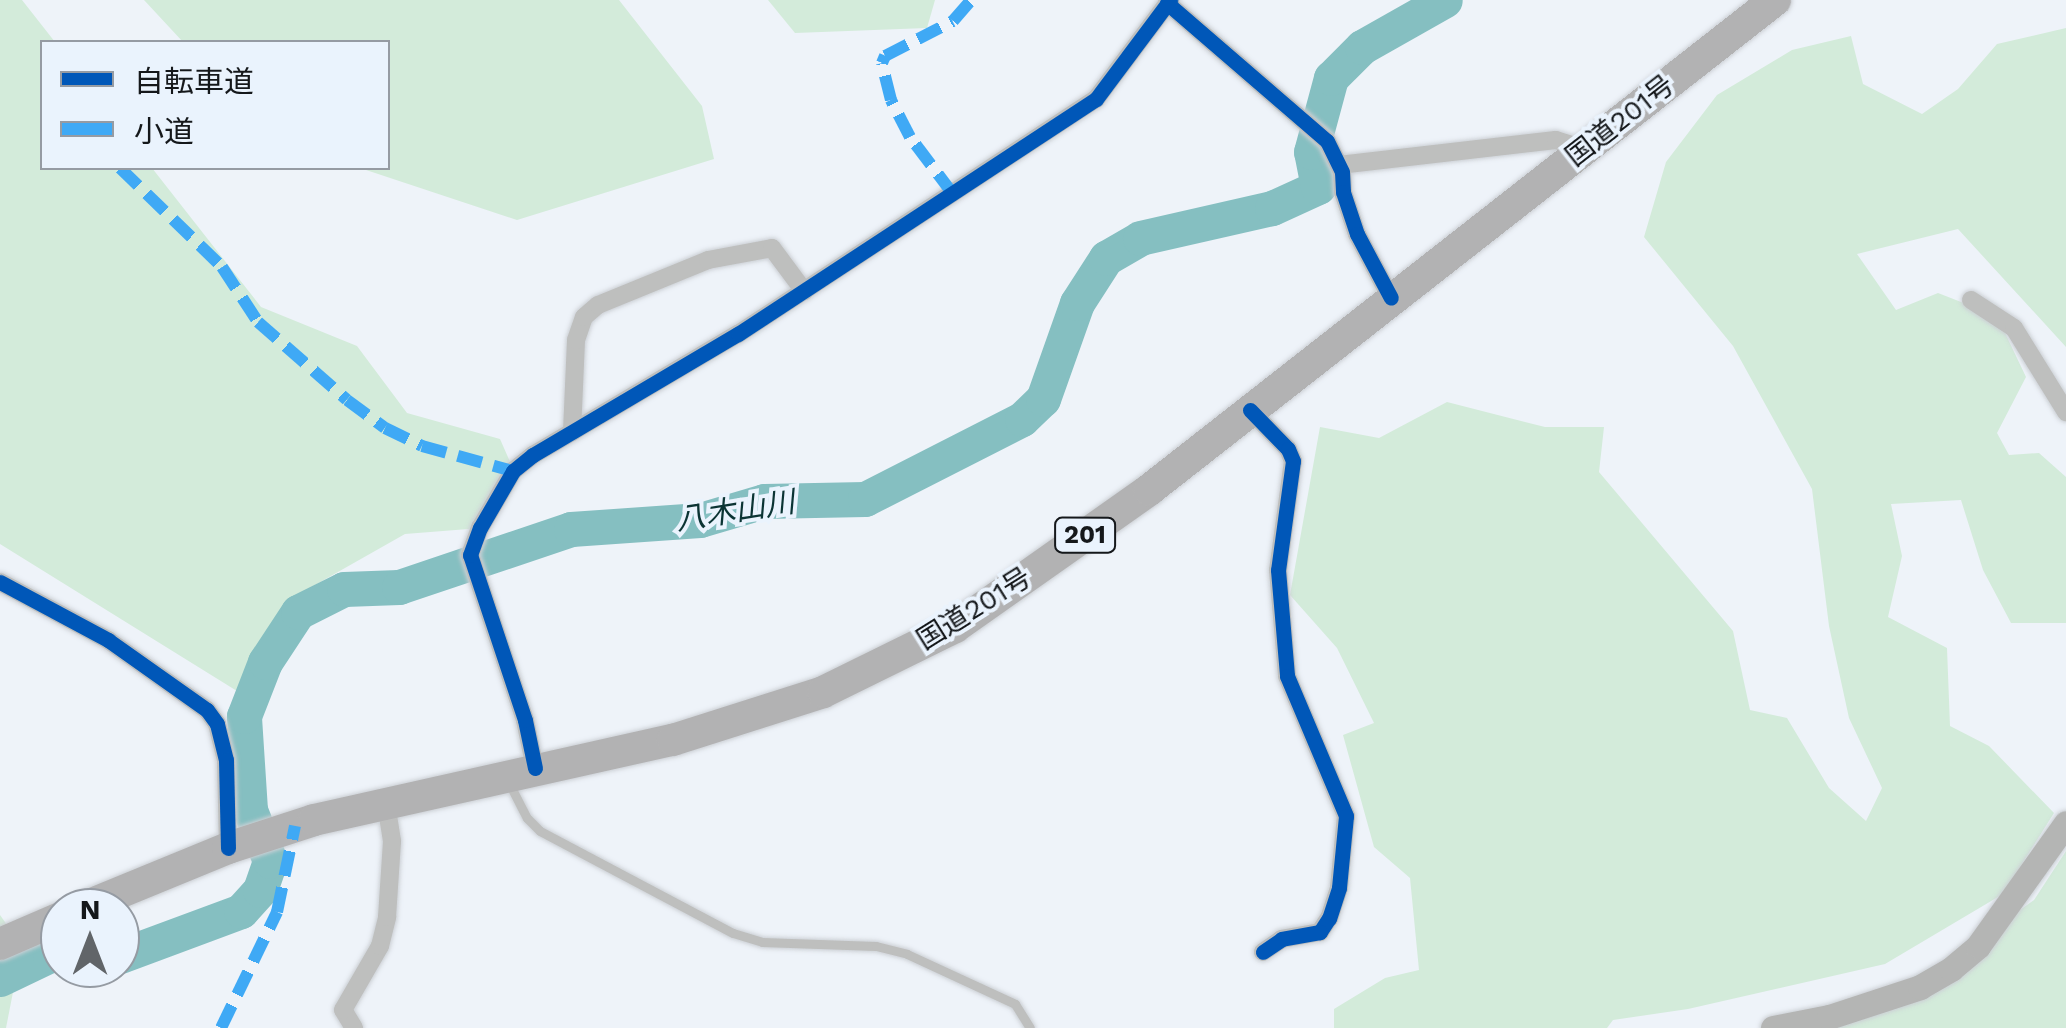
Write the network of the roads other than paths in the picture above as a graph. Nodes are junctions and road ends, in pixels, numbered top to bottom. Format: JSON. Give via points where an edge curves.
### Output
{"nodes":[{"id":1,"x":1775,"y":0,"type":"edge"},
{"id":2,"x":1168,"y":2,"type":"edge"},
{"id":3,"x":1583,"y":149,"type":"junction"},
{"id":4,"x":1339,"y":165,"type":"junction"},
{"id":5,"x":804,"y":291,"type":"junction"},
{"id":6,"x":1391,"y":298,"type":"junction"},
{"id":7,"x":1971,"y":300,"type":"dead end"},
{"id":8,"x":1250,"y":410,"type":"junction"},
{"id":9,"x":2066,"y":412,"type":"edge"},
{"id":10,"x":572,"y":432,"type":"junction"},
{"id":11,"x":0,"y":582,"type":"edge"},
{"id":12,"x":520,"y":772,"type":"junction"},
{"id":13,"x":386,"y":804,"type":"junction"},
{"id":14,"x":2066,"y":823,"type":"edge"},
{"id":15,"x":234,"y":845,"type":"junction"},
{"id":16,"x":130,"y":888,"type":"edge"},
{"id":17,"x":40,"y":927,"type":"edge"},
{"id":18,"x":0,"y":944,"type":"edge"},
{"id":19,"x":1263,"y":952,"type":"dead end"},
{"id":20,"x":354,"y":1028,"type":"edge"},
{"id":21,"x":1030,"y":1028,"type":"edge"},
{"id":22,"x":1772,"y":1028,"type":"edge"}],
"edges":[{"from":1,"to":3,"type":"highway","name":"国道201号","number":"201"},
{"from":2,"to":4,"type":"street","via":[[1327,141]]},
{"from":2,"to":5,"type":"street","via":[[1096,98]]},
{"from":3,"to":4,"type":"street","via":[[1556,140]]},
{"from":3,"to":6,"type":"highway","name":"国道201号","number":"201"},
{"from":4,"to":6,"type":"street","via":[[1357,234]]},
{"from":5,"to":10,"type":"street"},
{"from":5,"to":10,"type":"street","via":[[772,248],[708,260],[598,305],[576,340]]},
{"from":6,"to":8,"type":"highway","name":"国道201号","number":"201"},
{"from":7,"to":9,"type":"street","via":[[2014,328]]},
{"from":8,"to":12,"type":"highway","name":"国道201号","number":"201","via":[[955,627],[823,692],[673,740]]},
{"from":8,"to":19,"type":"street","via":[[1293,461],[1278,570],[1287,676],[1346,816],[1338,888],[1320,932],[1282,939]]},
{"from":10,"to":12,"type":"street","via":[[513,471],[480,528],[473,563],[524,720]]},
{"from":11,"to":15,"type":"street","via":[[108,640],[207,710],[218,724],[226,760]]},
{"from":12,"to":13,"type":"highway","name":"国道201号","number":"201"},
{"from":12,"to":21,"type":"lane","via":[[527,818],[540,831],[733,933],[762,942],[876,946],[906,954],[1015,1004]]},
{"from":13,"to":15,"type":"highway","name":"国道201号","number":"201"},
{"from":13,"to":20,"type":"street","via":[[392,841],[386,918],[380,946],[342,1010]]},
{"from":14,"to":22,"type":"street","via":[[1978,946],[1951,969],[1920,987],[1829,1017]]},
{"from":15,"to":16,"type":"highway","name":"国道201号","number":"201"},
{"from":17,"to":18,"type":"highway"}]}
